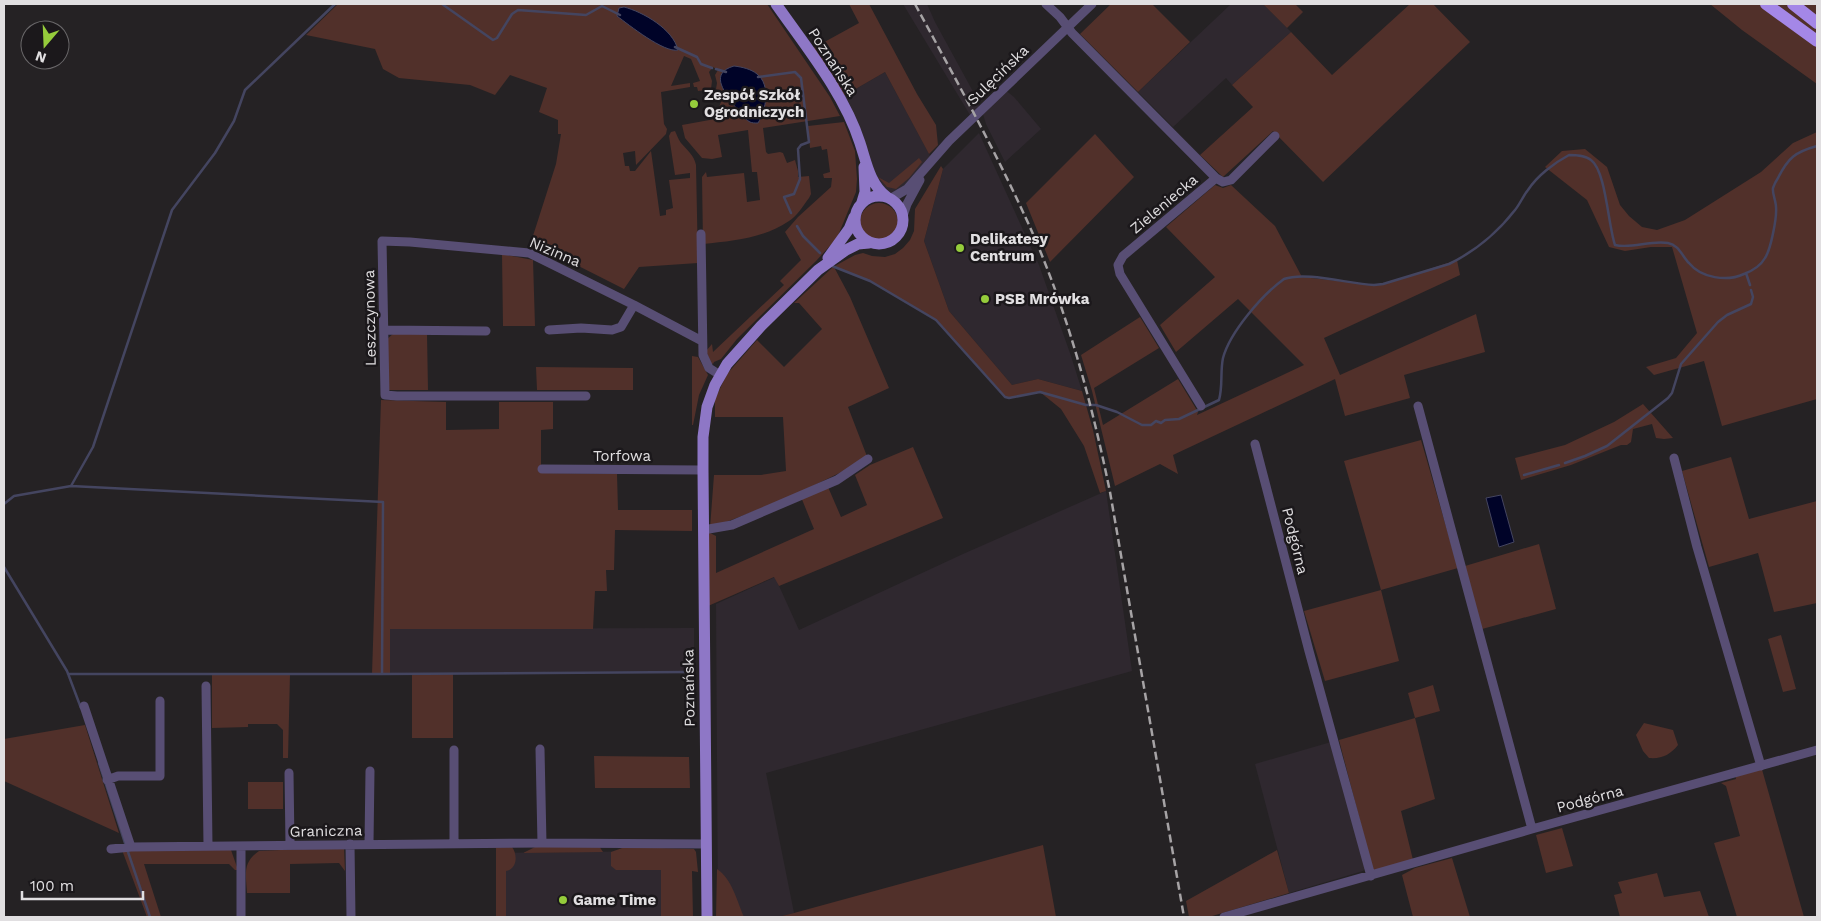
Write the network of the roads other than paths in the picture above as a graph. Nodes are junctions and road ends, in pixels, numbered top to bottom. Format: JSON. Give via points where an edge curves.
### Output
{"nodes":[{"id":1,"x":776,"y":4,"type":"edge"},
{"id":2,"x":1046,"y":4,"type":"edge"},
{"id":3,"x":1092,"y":4,"type":"edge"},
{"id":4,"x":1766,"y":4,"type":"edge"},
{"id":5,"x":1793,"y":4,"type":"edge"},
{"id":6,"x":1817,"y":22,"type":"edge"},
{"id":7,"x":1067,"y":27,"type":"junction"},
{"id":8,"x":1817,"y":41,"type":"edge"},
{"id":9,"x":1275,"y":136,"type":"dead end"},
{"id":10,"x":859,"y":140,"type":"junction"},
{"id":11,"x":926,"y":169,"type":"junction"},
{"id":12,"x":1216,"y":178,"type":"junction"},
{"id":13,"x":888,"y":198,"type":"junction"},
{"id":14,"x":862,"y":202,"type":"junction"},
{"id":15,"x":856,"y":213,"type":"junction"},
{"id":16,"x":903,"y":216,"type":"junction"},
{"id":17,"x":701,"y":234,"type":"dead end"},
{"id":18,"x":382,"y":241,"type":"joint"},
{"id":19,"x":869,"y":243,"type":"junction"},
{"id":20,"x":818,"y":270,"type":"junction"},
{"id":21,"x":634,"y":305,"type":"junction"},
{"id":22,"x":384,"y":330,"type":"junction"},
{"id":23,"x":549,"y":330,"type":"dead end"},
{"id":24,"x":486,"y":331,"type":"dead end"},
{"id":25,"x":702,"y":341,"type":"junction"},
{"id":26,"x":720,"y":375,"type":"junction"},
{"id":27,"x":586,"y":396,"type":"dead end"},
{"id":28,"x":1201,"y":406,"type":"dead end"},
{"id":29,"x":1418,"y":406,"type":"dead end"},
{"id":30,"x":1255,"y":444,"type":"dead end"},
{"id":31,"x":1674,"y":458,"type":"dead end"},
{"id":32,"x":868,"y":459,"type":"dead end"},
{"id":33,"x":542,"y":469,"type":"dead end"},
{"id":34,"x":702,"y":470,"type":"junction"},
{"id":35,"x":703,"y":530,"type":"junction"},
{"id":36,"x":206,"y":686,"type":"dead end"},
{"id":37,"x":160,"y":701,"type":"dead end"},
{"id":38,"x":84,"y":706,"type":"dead end"},
{"id":39,"x":540,"y":749,"type":"dead end"},
{"id":40,"x":454,"y":750,"type":"dead end"},
{"id":41,"x":1817,"y":750,"type":"edge"},
{"id":42,"x":1761,"y":766,"type":"junction"},
{"id":43,"x":370,"y":771,"type":"dead end"},
{"id":44,"x":289,"y":772,"type":"dead end"},
{"id":45,"x":107,"y":780,"type":"junction"},
{"id":46,"x":1532,"y":829,"type":"junction"},
{"id":47,"x":370,"y":843,"type":"junction"},
{"id":48,"x":542,"y":843,"type":"junction"},
{"id":49,"x":350,"y":844,"type":"junction"},
{"id":50,"x":454,"y":844,"type":"junction"},
{"id":51,"x":706,"y":844,"type":"junction"},
{"id":52,"x":290,"y":845,"type":"junction"},
{"id":53,"x":208,"y":846,"type":"junction"},
{"id":54,"x":241,"y":846,"type":"junction"},
{"id":55,"x":131,"y":847,"type":"junction"},
{"id":56,"x":111,"y":849,"type":"dead end"},
{"id":57,"x":1372,"y":876,"type":"junction"},
{"id":58,"x":241,"y":917,"type":"edge"},
{"id":59,"x":351,"y":917,"type":"edge"},
{"id":60,"x":706,"y":917,"type":"edge"},
{"id":61,"x":1224,"y":917,"type":"edge"}],
"edges":[{"from":1,"to":10,"type":"main road","name":"Poznańska","via":[[842,101]]},
{"from":2,"to":7,"type":"street","name":"Zieleniecka"},
{"from":3,"to":7,"type":"street","name":"Sulęcińska"},
{"from":4,"to":8,"type":"highway"},
{"from":5,"to":6,"type":"highway"},
{"from":7,"to":11,"type":"street","name":"Sulęcińska","via":[[949,141]]},
{"from":7,"to":12,"type":"street","name":"Zieleniecka"},
{"from":9,"to":12,"type":"street","via":[[1231,180],[1223,182]]},
{"from":10,"to":13,"type":"main road","name":"Poznańska","via":[[877,188]]},
{"from":10,"to":14,"type":"main road","name":"Poznańska","via":[[865,181]]},
{"from":11,"to":13,"type":"street","name":"Sulęcińska","via":[[907,189]]},
{"from":11,"to":16,"type":"street","name":"Sulęcińska"},
{"from":12,"to":28,"type":"street","name":"Zieleniecka","via":[[1123,256],[1118,265],[1120,274]]},
{"from":13,"to":14,"type":"main road","via":[[874,196]]},
{"from":13,"to":16,"type":"main road","via":[[896,203]]},
{"from":14,"to":15,"type":"main road"},
{"from":15,"to":19,"type":"main road","via":[[857,230]]},
{"from":15,"to":20,"type":"main road","name":"Poznańska","via":[[841,241]]},
{"from":16,"to":19,"type":"main road","via":[[902,229],[893,241],[882,245]]},
{"from":17,"to":25,"type":"street"},
{"from":18,"to":21,"type":"street","name":"Nizinna","via":[[529,253]]},
{"from":18,"to":22,"type":"street","name":"Leszczynowa"},
{"from":19,"to":20,"type":"main road","name":"Poznańska","via":[[846,250]]},
{"from":20,"to":26,"type":"main road","name":"Poznańska","via":[[745,342]]},
{"from":21,"to":23,"type":"street","via":[[620,327],[612,330]]},
{"from":21,"to":25,"type":"street","name":"Nizinna"},
{"from":22,"to":24,"type":"street"},
{"from":22,"to":27,"type":"street","name":"Leszczynowa","via":[[386,395]]},
{"from":25,"to":26,"type":"street","via":[[706,364]]},
{"from":26,"to":34,"type":"main road","name":"Poznańska","via":[[705,416]]},
{"from":29,"to":46,"type":"street"},
{"from":30,"to":57,"type":"street","name":"Podgórna"},
{"from":31,"to":42,"type":"street"},
{"from":32,"to":35,"type":"street","via":[[837,480],[732,526]]},
{"from":33,"to":34,"type":"street","name":"Torfowa"},
{"from":34,"to":35,"type":"main road","name":"Poznańska"},
{"from":35,"to":51,"type":"main road","name":"Poznańska"},
{"from":36,"to":53,"type":"street"},
{"from":37,"to":45,"type":"street","via":[[160,776],[118,776]]},
{"from":38,"to":45,"type":"street"},
{"from":39,"to":48,"type":"street"},
{"from":40,"to":50,"type":"street"},
{"from":41,"to":42,"type":"street","name":"Podgórna"},
{"from":42,"to":46,"type":"street","name":"Podgórna"},
{"from":43,"to":47,"type":"street"},
{"from":44,"to":52,"type":"street"},
{"from":45,"to":55,"type":"street"},
{"from":46,"to":57,"type":"street","name":"Podgórna"},
{"from":47,"to":49,"type":"street","name":"Graniczna"},
{"from":47,"to":50,"type":"street","name":"Graniczna"},
{"from":48,"to":50,"type":"street","name":"Graniczna"},
{"from":48,"to":51,"type":"street","name":"Graniczna"},
{"from":49,"to":52,"type":"street","name":"Graniczna"},
{"from":49,"to":59,"type":"street"},
{"from":51,"to":60,"type":"main road","name":"Poznańska"},
{"from":52,"to":54,"type":"street","name":"Graniczna"},
{"from":53,"to":54,"type":"street","name":"Graniczna"},
{"from":53,"to":55,"type":"street","name":"Graniczna"},
{"from":54,"to":58,"type":"street"},
{"from":55,"to":56,"type":"street","name":"Graniczna"},
{"from":57,"to":61,"type":"street","name":"Podgórna"}]}
